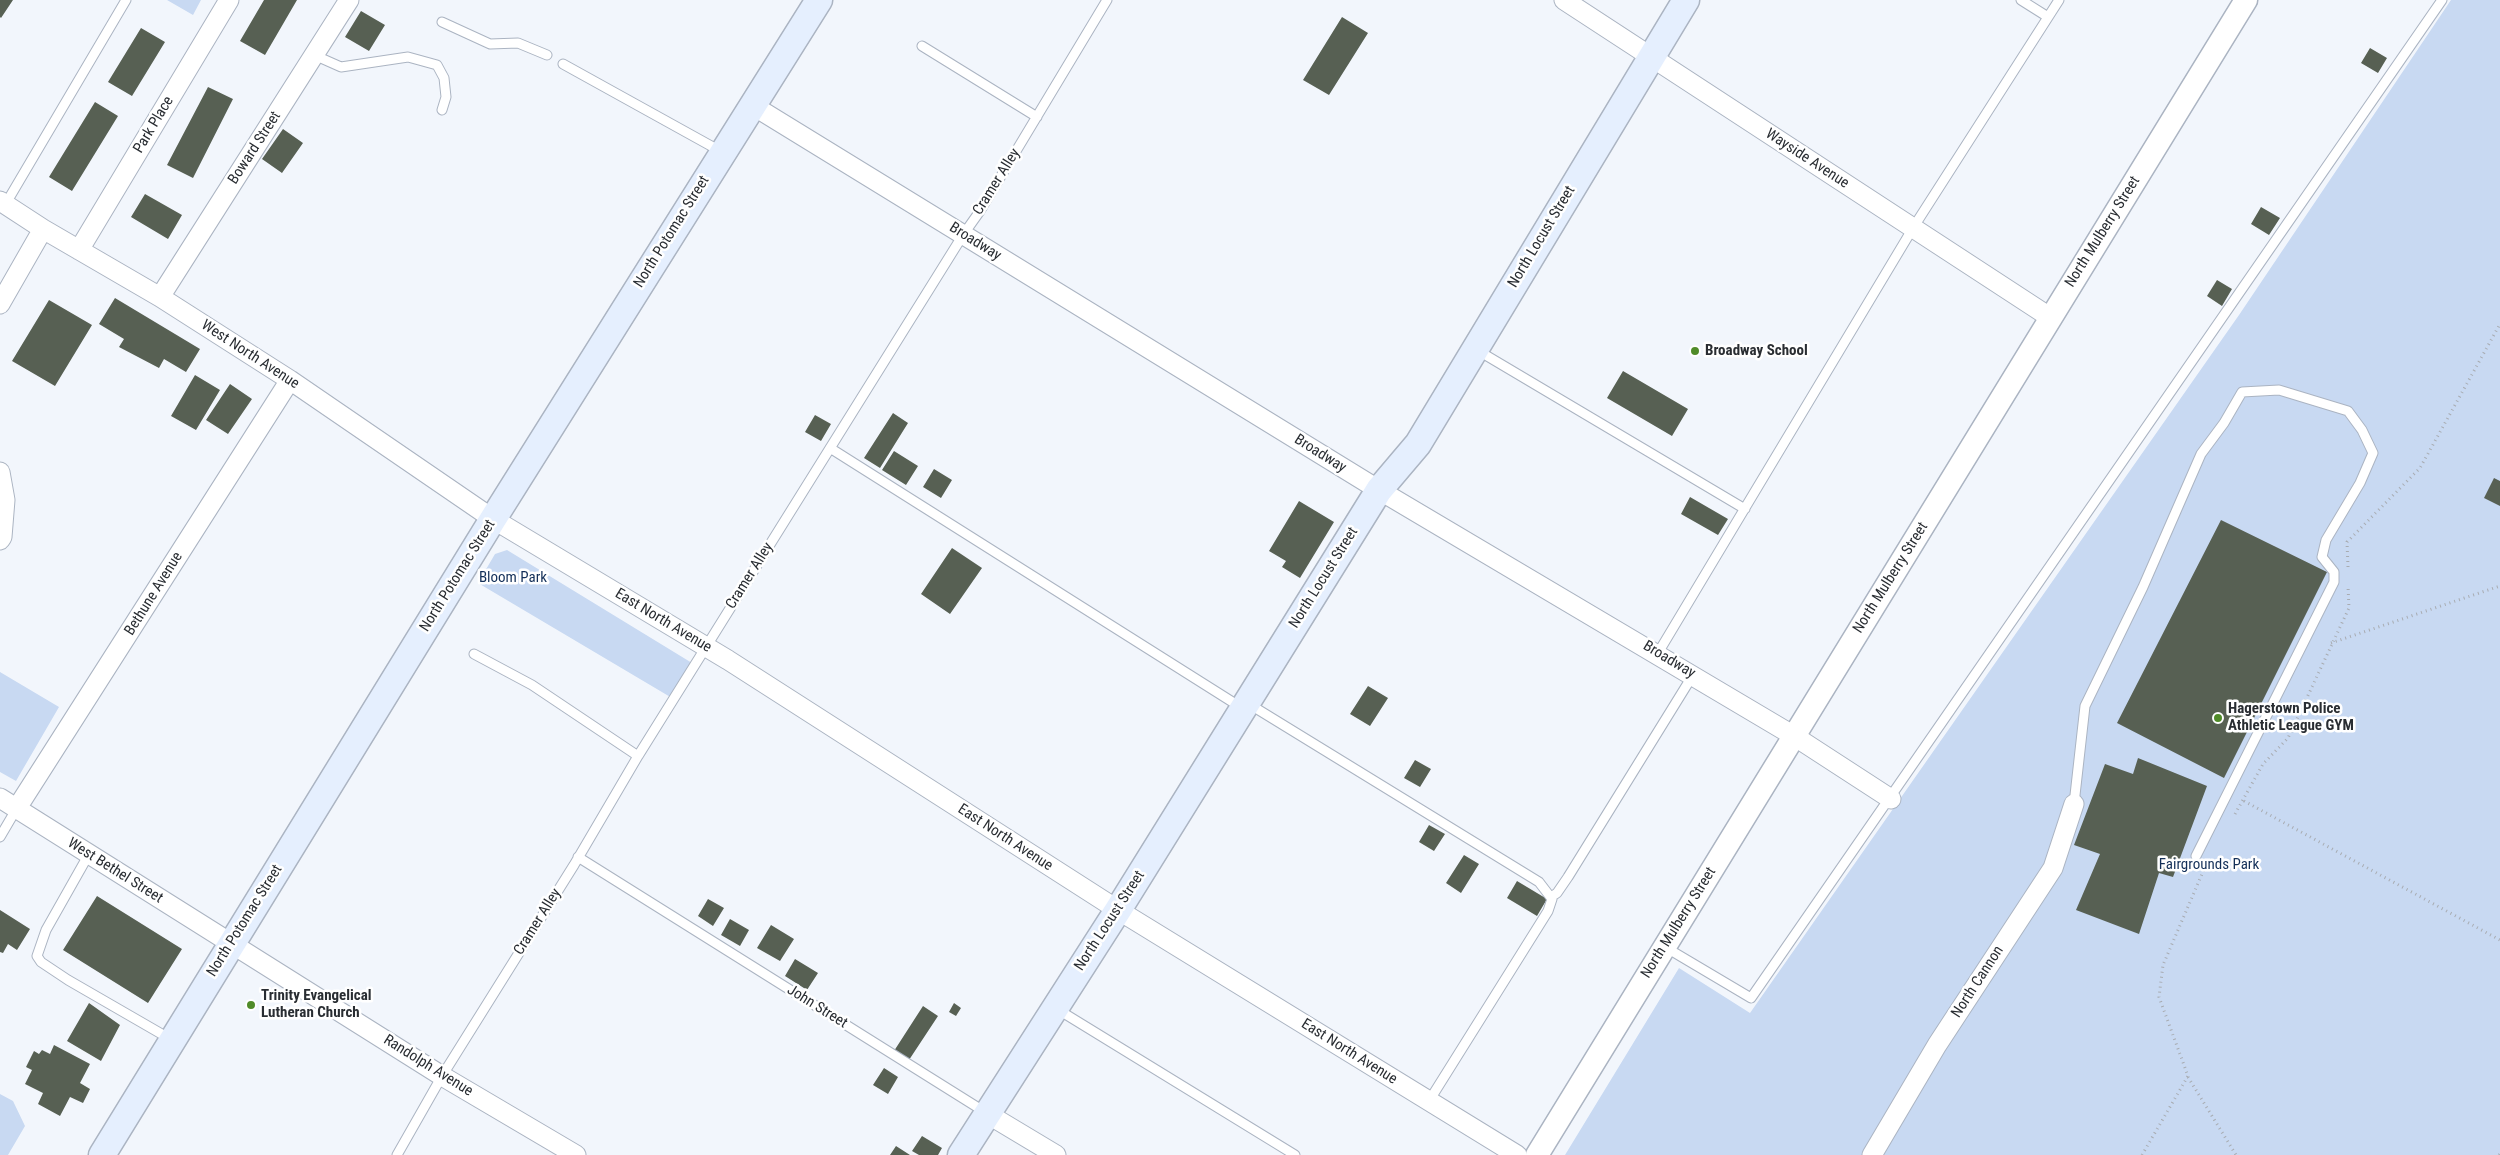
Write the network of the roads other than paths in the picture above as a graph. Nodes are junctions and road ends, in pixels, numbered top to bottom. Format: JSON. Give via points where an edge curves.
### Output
{"nodes":[{"id":1,"x":126,"y":0,"type":"edge"},
{"id":2,"x":228,"y":0,"type":"edge"},
{"id":3,"x":349,"y":0,"type":"edge"},
{"id":4,"x":819,"y":0,"type":"edge"},
{"id":5,"x":1107,"y":0,"type":"edge"},
{"id":6,"x":1564,"y":0,"type":"edge"},
{"id":7,"x":1686,"y":0,"type":"edge"},
{"id":8,"x":2021,"y":0,"type":"edge"},
{"id":9,"x":2059,"y":0,"type":"edge"},
{"id":10,"x":2246,"y":0,"type":"edge"},
{"id":11,"x":2442,"y":0,"type":"edge"},
{"id":12,"x":2048,"y":17,"type":"junction"},
{"id":13,"x":442,"y":22,"type":"dead end"},
{"id":14,"x":922,"y":46,"type":"dead end"},
{"id":15,"x":314,"y":55,"type":"junction"},
{"id":16,"x":547,"y":55,"type":"dead end"},
{"id":17,"x":1651,"y":57,"type":"junction"},
{"id":18,"x":563,"y":64,"type":"dead end"},
{"id":19,"x":752,"y":105,"type":"junction"},
{"id":20,"x":442,"y":110,"type":"dead end"},
{"id":21,"x":1037,"y":117,"type":"junction"},
{"id":22,"x":722,"y":153,"type":"junction"},
{"id":23,"x":3,"y":203,"type":"edge"},
{"id":24,"x":1914,"y":228,"type":"junction"},
{"id":25,"x":43,"y":229,"type":"junction"},
{"id":26,"x":963,"y":235,"type":"junction"},
{"id":27,"x":79,"y":250,"type":"junction"},
{"id":28,"x":160,"y":297,"type":"junction"},
{"id":29,"x":0,"y":304,"type":"edge"},
{"id":30,"x":2051,"y":318,"type":"junction"},
{"id":31,"x":1475,"y":349,"type":"junction"},
{"id":32,"x":290,"y":380,"type":"junction"},
{"id":33,"x":830,"y":448,"type":"junction"},
{"id":34,"x":0,"y":472,"type":"edge"},
{"id":35,"x":1379,"y":490,"type":"junction"},
{"id":36,"x":1745,"y":509,"type":"junction"},
{"id":37,"x":493,"y":519,"type":"junction"},
{"id":38,"x":0,"y":540,"type":"edge"},
{"id":39,"x":706,"y":647,"type":"junction"},
{"id":40,"x":1658,"y":653,"type":"junction"},
{"id":41,"x":474,"y":654,"type":"dead end"},
{"id":42,"x":1693,"y":674,"type":"junction"},
{"id":43,"x":1245,"y":705,"type":"junction"},
{"id":44,"x":1794,"y":736,"type":"junction"},
{"id":45,"x":638,"y":756,"type":"junction"},
{"id":46,"x":0,"y":798,"type":"edge"},
{"id":47,"x":1891,"y":799,"type":"junction"},
{"id":48,"x":2074,"y":804,"type":"joint"},
{"id":49,"x":17,"y":808,"type":"junction"},
{"id":50,"x":0,"y":836,"type":"edge"},
{"id":51,"x":89,"y":854,"type":"junction"},
{"id":52,"x":2196,"y":856,"type":"dead end"},
{"id":53,"x":578,"y":857,"type":"junction"},
{"id":54,"x":1551,"y":897,"type":"junction"},
{"id":55,"x":1118,"y":910,"type":"junction"},
{"id":56,"x":231,"y":944,"type":"junction"},
{"id":57,"x":1665,"y":947,"type":"junction"},
{"id":58,"x":1054,"y":1008,"type":"junction"},
{"id":59,"x":172,"y":1040,"type":"junction"},
{"id":60,"x":442,"y":1076,"type":"junction"},
{"id":61,"x":1429,"y":1101,"type":"junction"},
{"id":62,"x":986,"y":1113,"type":"junction"},
{"id":63,"x":102,"y":1155,"type":"edge"},
{"id":64,"x":396,"y":1155,"type":"edge"},
{"id":65,"x":576,"y":1155,"type":"edge"},
{"id":66,"x":961,"y":1155,"type":"edge"},
{"id":67,"x":1056,"y":1155,"type":"edge"},
{"id":68,"x":1295,"y":1155,"type":"edge"},
{"id":69,"x":1517,"y":1155,"type":"edge"},
{"id":70,"x":1536,"y":1155,"type":"edge"},
{"id":71,"x":1872,"y":1155,"type":"edge"}],
"edges":[{"from":1,"to":23,"type":"lane"},
{"from":2,"to":27,"type":"street","name":"Park Place"},
{"from":3,"to":15,"type":"street","name":"Boward Street"},
{"from":4,"to":19,"type":"main road","name":"North Potomac Street"},
{"from":5,"to":21,"type":"lane","name":"Cramer Alley"},
{"from":6,"to":17,"type":"street","name":"Wayside Avenue"},
{"from":7,"to":17,"type":"main road","name":"North Locust Street"},
{"from":8,"to":12,"type":"lane"},
{"from":9,"to":12,"type":"lane"},
{"from":10,"to":30,"type":"street","name":"North Mulberry Street"},
{"from":11,"to":47,"type":"lane"},
{"from":12,"to":24,"type":"lane"},
{"from":13,"to":16,"type":"lane","via":[[490,44],[518,43]]},
{"from":14,"to":21,"type":"lane"},
{"from":15,"to":20,"type":"lane","via":[[340,67],[408,57],[437,65],[444,78],[446,97]]},
{"from":15,"to":28,"type":"street","name":"Boward Street"},
{"from":17,"to":24,"type":"street","name":"Wayside Avenue"},
{"from":17,"to":31,"type":"main road","name":"North Locust Street"},
{"from":18,"to":22,"type":"lane"},
{"from":19,"to":22,"type":"main road","name":"North Potomac Street"},
{"from":19,"to":26,"type":"street","name":"Broadway"},
{"from":21,"to":26,"type":"lane","name":"Cramer Alley"},
{"from":22,"to":37,"type":"main road","name":"North Potomac Street"},
{"from":23,"to":25,"type":"street","name":"West North Avenue"},
{"from":24,"to":30,"type":"street","name":"Wayside Avenue"},
{"from":24,"to":36,"type":"lane"},
{"from":25,"to":27,"type":"street","name":"West North Avenue"},
{"from":25,"to":29,"type":"street"},
{"from":26,"to":33,"type":"lane","name":"Cramer Alley"},
{"from":26,"to":35,"type":"street","name":"Broadway"},
{"from":27,"to":28,"type":"street","name":"West North Avenue"},
{"from":28,"to":32,"type":"street","name":"West North Avenue"},
{"from":30,"to":44,"type":"street","name":"North Mulberry Street"},
{"from":31,"to":35,"type":"main road","name":"North Locust Street","via":[[1418,444]]},
{"from":31,"to":36,"type":"lane"},
{"from":32,"to":37,"type":"street","name":"West North Avenue"},
{"from":32,"to":49,"type":"street","name":"Bethune Avenue"},
{"from":33,"to":39,"type":"lane","name":"Cramer Alley"},
{"from":33,"to":43,"type":"lane"},
{"from":34,"to":38,"type":"street","via":[[5,500]]},
{"from":35,"to":40,"type":"street","name":"Broadway"},
{"from":35,"to":43,"type":"main road","name":"North Locust Street"},
{"from":36,"to":40,"type":"lane"},
{"from":37,"to":39,"type":"street","name":"East North Avenue"},
{"from":37,"to":56,"type":"main road","name":"North Potomac Street"},
{"from":39,"to":45,"type":"lane","name":"Cramer Alley"},
{"from":39,"to":55,"type":"street","name":"East North Avenue"},
{"from":40,"to":42,"type":"street","name":"Broadway"},
{"from":41,"to":45,"type":"lane","via":[[532,685]]},
{"from":42,"to":44,"type":"street","name":"Broadway"},
{"from":42,"to":54,"type":"lane","via":[[1568,877],[1557,894]]},
{"from":43,"to":54,"type":"lane","via":[[1539,882]]},
{"from":43,"to":55,"type":"main road","name":"North Locust Street"},
{"from":44,"to":47,"type":"street","name":"Broadway"},
{"from":44,"to":57,"type":"street","name":"North Mulberry Street"},
{"from":45,"to":53,"type":"lane","name":"Cramer Alley"},
{"from":46,"to":49,"type":"street","name":"West Bethel Street"},
{"from":47,"to":57,"type":"lane","via":[[1751,998]]},
{"from":48,"to":52,"type":"lane","via":[[2084,706],[2143,588],[2201,454],[2242,392],[2279,390],[2348,411],[2373,453],[2360,483],[2326,540],[2322,556],[2334,572],[2334,582]]},
{"from":48,"to":71,"type":"street","name":"North Cannon","via":[[2053,868],[1937,1045]]},
{"from":49,"to":50,"type":"lane"},
{"from":49,"to":51,"type":"street","name":"West Bethel Street"},
{"from":51,"to":56,"type":"street","name":"West Bethel Street"},
{"from":51,"to":59,"type":"lane","via":[[46,930],[37,956],[68,980]]},
{"from":53,"to":60,"type":"lane","name":"Cramer Alley"},
{"from":53,"to":62,"type":"lane","name":"John Street"},
{"from":54,"to":61,"type":"lane","via":[[1548,911]]},
{"from":55,"to":58,"type":"main road","name":"North Locust Street"},
{"from":55,"to":61,"type":"street","name":"East North Avenue"},
{"from":56,"to":59,"type":"main road","name":"North Potomac Street"},
{"from":56,"to":60,"type":"street","name":"Randolph Avenue"},
{"from":57,"to":70,"type":"street","name":"North Mulberry Street"},
{"from":58,"to":62,"type":"main road","name":"North Locust Street"},
{"from":58,"to":68,"type":"lane"},
{"from":59,"to":63,"type":"main road","name":"North Potomac Street"},
{"from":60,"to":64,"type":"lane","name":"Cramer Alley"},
{"from":60,"to":65,"type":"street","name":"Randolph Avenue"},
{"from":61,"to":69,"type":"street","name":"East North Avenue"},
{"from":62,"to":66,"type":"main road","name":"North Locust Street"},
{"from":62,"to":67,"type":"street","name":"John Street"}]}
